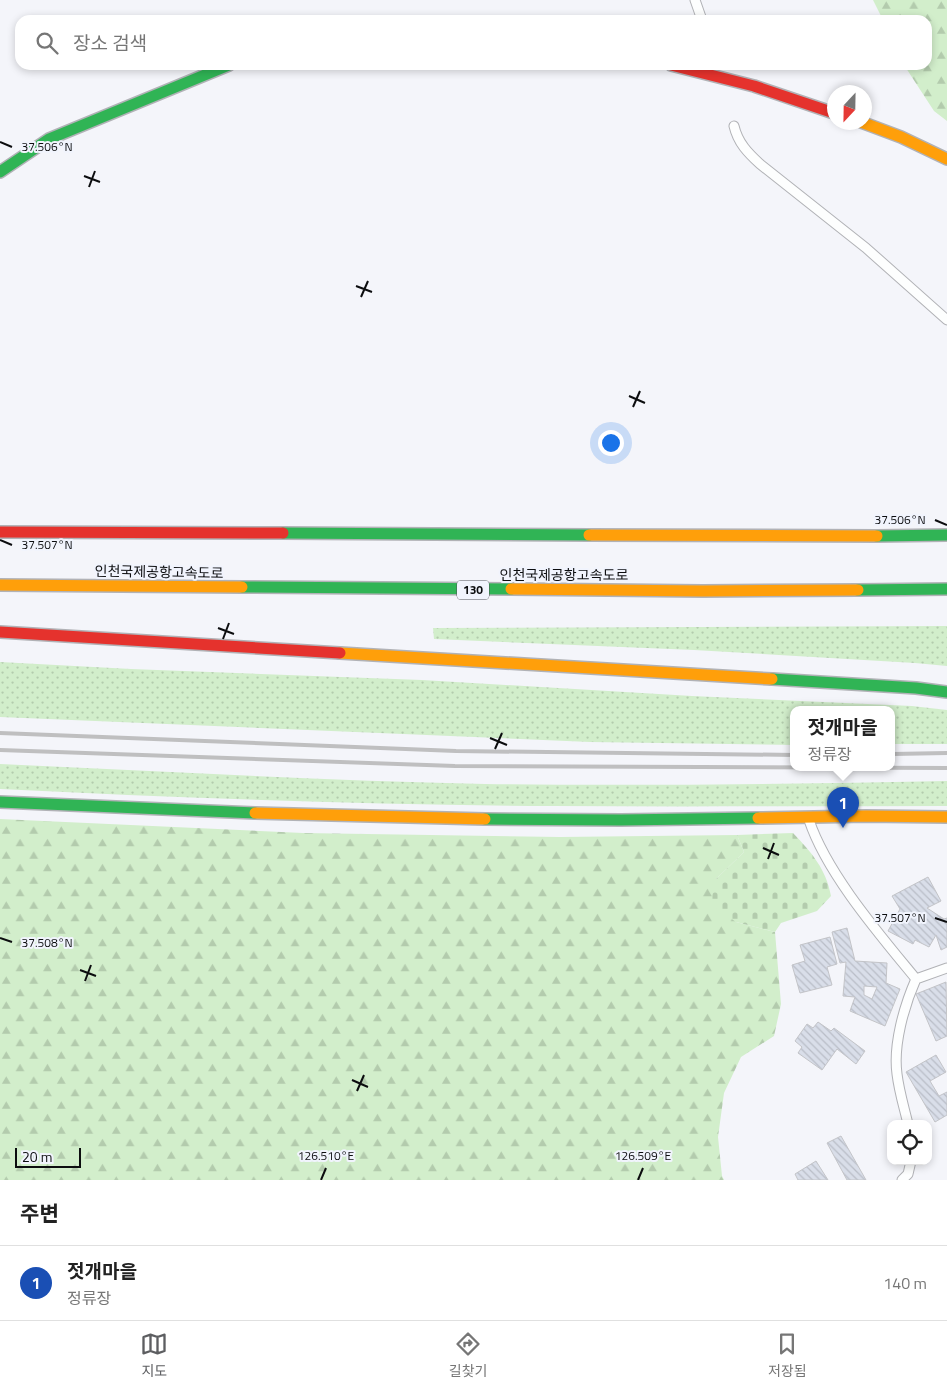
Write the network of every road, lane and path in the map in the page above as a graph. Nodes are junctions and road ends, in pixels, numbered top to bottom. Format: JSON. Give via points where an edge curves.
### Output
{"nodes":[{"id":1,"x":695,"y":0,"type":"edge"},
{"id":2,"x":700,"y":15,"type":"edge"},
{"id":3,"x":217,"y":70,"type":"edge"},
{"id":4,"x":692,"y":70,"type":"edge"},
{"id":5,"x":827,"y":110,"type":"edge"},
{"id":6,"x":734,"y":126,"type":"dead end"},
{"id":7,"x":872,"y":126,"type":"edge"},
{"id":8,"x":947,"y":159,"type":"edge"},
{"id":9,"x":0,"y":172,"type":"edge"},
{"id":10,"x":947,"y":320,"type":"edge"},
{"id":11,"x":0,"y":532,"type":"edge"},
{"id":12,"x":947,"y":535,"type":"edge"},
{"id":13,"x":0,"y":585,"type":"edge"},
{"id":14,"x":947,"y":589,"type":"edge"},
{"id":15,"x":0,"y":632,"type":"edge"},
{"id":16,"x":947,"y":692,"type":"edge"},
{"id":17,"x":0,"y":802,"type":"edge"},
{"id":18,"x":809,"y":817,"type":"junction"},
{"id":19,"x":947,"y":817,"type":"edge"},
{"id":20,"x":947,"y":968,"type":"edge"},
{"id":21,"x":916,"y":979,"type":"junction"},
{"id":22,"x":907,"y":1120,"type":"edge"},
{"id":23,"x":910,"y":1165,"type":"edge"},
{"id":24,"x":902,"y":1180,"type":"edge"}],
"edges":[{"from":1,"to":2,"type":"lane"},
{"from":3,"to":9,"type":"main road","via":[[49,139]]},
{"from":4,"to":5,"type":"main road"},
{"from":6,"to":10,"type":"lane","via":[[746,150],[760,164],[866,248]]},
{"from":7,"to":8,"type":"main road"},
{"from":11,"to":12,"type":"main road"},
{"from":13,"to":14,"type":"main road","name":"인천국제공항고속도로","number":"130","via":[[693,591]]},
{"from":15,"to":16,"type":"main road"},
{"from":17,"to":18,"type":"main road","via":[[428,818],[621,820]]},
{"from":18,"to":19,"type":"main road"},
{"from":18,"to":21,"type":"lane","via":[[823,852],[853,898]]},
{"from":20,"to":21,"type":"lane"},
{"from":21,"to":22,"type":"lane","via":[[908,997],[897,1050],[896,1072]]},
{"from":23,"to":24,"type":"lane"}]}
